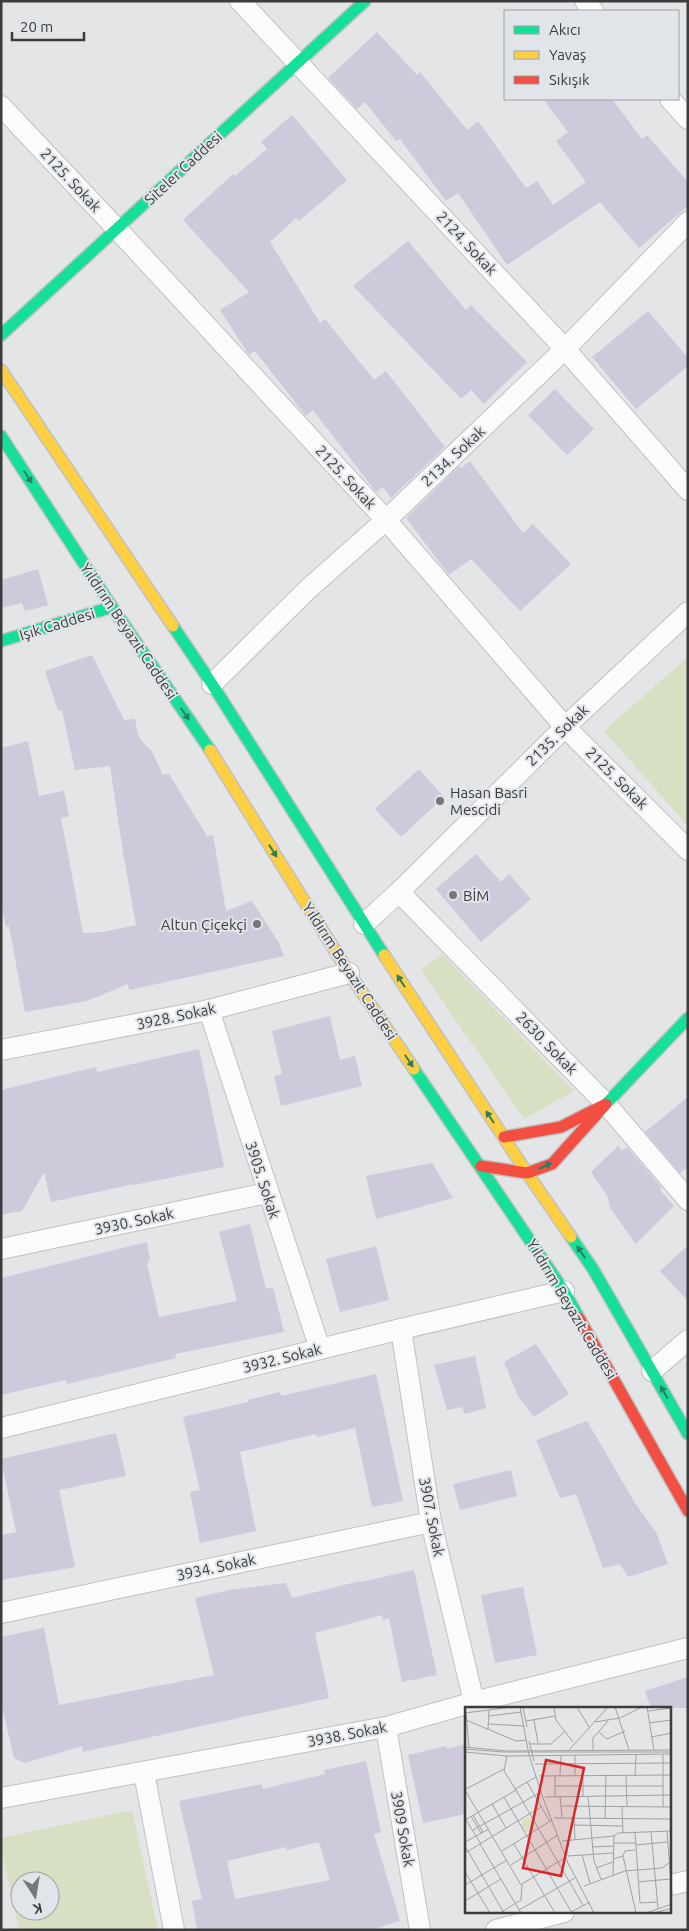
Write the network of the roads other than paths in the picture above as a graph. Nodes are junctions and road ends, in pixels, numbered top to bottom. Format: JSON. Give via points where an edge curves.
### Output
{"nodes":[{"id":1,"x":240,"y":1,"type":"edge"},
{"id":2,"x":365,"y":1,"type":"edge"},
{"id":3,"x":298,"y":62,"type":"junction"},
{"id":4,"x":671,"y":100,"type":"edge"},
{"id":5,"x":1,"y":106,"type":"edge"},
{"id":6,"x":688,"y":119,"type":"edge"},
{"id":7,"x":688,"y":222,"type":"edge"},
{"id":8,"x":117,"y":229,"type":"junction"},
{"id":9,"x":1,"y":335,"type":"edge"},
{"id":10,"x":566,"y":349,"type":"junction"},
{"id":11,"x":1,"y":370,"type":"edge"},
{"id":12,"x":1,"y":436,"type":"edge"},
{"id":13,"x":688,"y":490,"type":"edge"},
{"id":14,"x":386,"y":520,"type":"junction"},
{"id":15,"x":112,"y":607,"type":"junction"},
{"id":16,"x":688,"y":612,"type":"edge"},
{"id":17,"x":1,"y":641,"type":"edge"},
{"id":18,"x":212,"y":684,"type":"junction"},
{"id":19,"x":565,"y":726,"type":"junction"},
{"id":20,"x":688,"y":850,"type":"edge"},
{"id":21,"x":399,"y":892,"type":"junction"},
{"id":22,"x":364,"y":924,"type":"junction"},
{"id":23,"x":349,"y":973,"type":"junction"},
{"id":24,"x":208,"y":1010,"type":"junction"},
{"id":25,"x":688,"y":1018,"type":"edge"},
{"id":26,"x":1,"y":1050,"type":"edge"},
{"id":27,"x":606,"y":1104,"type":"junction"},
{"id":28,"x":504,"y":1138,"type":"junction"},
{"id":29,"x":481,"y":1166,"type":"junction"},
{"id":30,"x":527,"y":1173,"type":"junction"},
{"id":31,"x":267,"y":1193,"type":"junction"},
{"id":32,"x":688,"y":1200,"type":"edge"},
{"id":33,"x":1,"y":1249,"type":"edge"},
{"id":34,"x":564,"y":1291,"type":"junction"},
{"id":35,"x":401,"y":1328,"type":"junction"},
{"id":36,"x":688,"y":1340,"type":"edge"},
{"id":37,"x":320,"y":1349,"type":"junction"},
{"id":38,"x":652,"y":1371,"type":"junction"},
{"id":39,"x":1,"y":1428,"type":"edge"},
{"id":40,"x":688,"y":1434,"type":"edge"},
{"id":41,"x":688,"y":1511,"type":"edge"},
{"id":42,"x":431,"y":1522,"type":"junction"},
{"id":43,"x":1,"y":1613,"type":"edge"},
{"id":44,"x":688,"y":1648,"type":"edge"},
{"id":45,"x":474,"y":1702,"type":"junction"},
{"id":46,"x":386,"y":1727,"type":"junction"},
{"id":47,"x":144,"y":1773,"type":"junction"},
{"id":48,"x":1,"y":1798,"type":"edge"},
{"id":49,"x":688,"y":1881,"type":"edge"},
{"id":50,"x":672,"y":1885,"type":"edge"},
{"id":51,"x":556,"y":1914,"type":"edge"},
{"id":52,"x":174,"y":1930,"type":"edge"},
{"id":53,"x":420,"y":1930,"type":"edge"},
{"id":54,"x":496,"y":1930,"type":"edge"}],
"edges":[{"from":1,"to":3,"type":"street","name":"2124. Sokak"},
{"from":2,"to":3,"type":"main road","name":"Siteler Caddesi"},
{"from":3,"to":8,"type":"main road","name":"Siteler Caddesi"},
{"from":3,"to":10,"type":"street","name":"2124. Sokak"},
{"from":4,"to":6,"type":"street"},
{"from":5,"to":8,"type":"street","name":"2125. Sokak"},
{"from":7,"to":10,"type":"street","name":"2134. Sokak"},
{"from":8,"to":9,"type":"main road","name":"Siteler Caddesi"},
{"from":8,"to":14,"type":"street","name":"2125. Sokak"},
{"from":10,"to":13,"type":"street","name":"2124. Sokak"},
{"from":10,"to":14,"type":"street","name":"2134. Sokak"},
{"from":11,"to":18,"type":"main road"},
{"from":12,"to":15,"type":"main road","name":"Yıldırım Beyazıt Caddesi","one_way":true},
{"from":14,"to":18,"type":"street","name":"2134. Sokak","via":[[307,590]]},
{"from":14,"to":19,"type":"street","name":"2125. Sokak"},
{"from":15,"to":17,"type":"main road","name":"Işık Caddesi"},
{"from":15,"to":23,"type":"main road","name":"Yıldırım Beyazıt Caddesi","one_way":true,"via":[[218,762]]},
{"from":16,"to":19,"type":"street","name":"2135. Sokak"},
{"from":18,"to":22,"type":"main road"},
{"from":19,"to":20,"type":"street","name":"2125. Sokak"},
{"from":19,"to":21,"type":"street","name":"2135. Sokak"},
{"from":21,"to":22,"type":"street","name":"2135. Sokak"},
{"from":21,"to":27,"type":"street","name":"2630. Sokak"},
{"from":28,"to":22,"type":"main road","one_way":true},
{"from":23,"to":24,"type":"street","name":"3928. Sokak"},
{"from":23,"to":29,"type":"main road","name":"Yıldırım Beyazıt Caddesi","one_way":true},
{"from":24,"to":26,"type":"street","name":"3928. Sokak"},
{"from":24,"to":31,"type":"street","name":"3905. Sokak"},
{"from":25,"to":27,"type":"main road"},
{"from":27,"to":28,"type":"main road","via":[[561,1127]]},
{"from":30,"to":27,"type":"main road","one_way":true,"via":[[552,1164]]},
{"from":27,"to":32,"type":"street","name":"2630. Sokak"},
{"from":28,"to":30,"type":"main road"},
{"from":29,"to":30,"type":"main road"},
{"from":29,"to":34,"type":"main road","name":"Yıldırım Beyazıt Caddesi"},
{"from":38,"to":30,"type":"main road","one_way":true,"via":[[593,1268]]},
{"from":31,"to":33,"type":"street","name":"3930. Sokak"},
{"from":31,"to":37,"type":"street","name":"3905. Sokak"},
{"from":34,"to":35,"type":"street","name":"3932. Sokak"},
{"from":34,"to":41,"type":"main road","name":"Yıldırım Beyazıt Caddesi"},
{"from":35,"to":37,"type":"street","name":"3932. Sokak"},
{"from":35,"to":42,"type":"street","name":"3907. Sokak"},
{"from":36,"to":38,"type":"street"},
{"from":37,"to":39,"type":"street","name":"3932. Sokak"},
{"from":40,"to":38,"type":"main road","one_way":true},
{"from":42,"to":43,"type":"street","name":"3934. Sokak"},
{"from":42,"to":45,"type":"street","name":"3907. Sokak"},
{"from":44,"to":45,"type":"street","name":"3938. Sokak"},
{"from":45,"to":46,"type":"street","name":"3938. Sokak"},
{"from":46,"to":47,"type":"street","name":"3938. Sokak"},
{"from":46,"to":53,"type":"street","name":"3909 Sokak"},
{"from":47,"to":48,"type":"street","name":"3938. Sokak"},
{"from":47,"to":52,"type":"street"},
{"from":49,"to":50,"type":"street"},
{"from":51,"to":54,"type":"street"}]}
